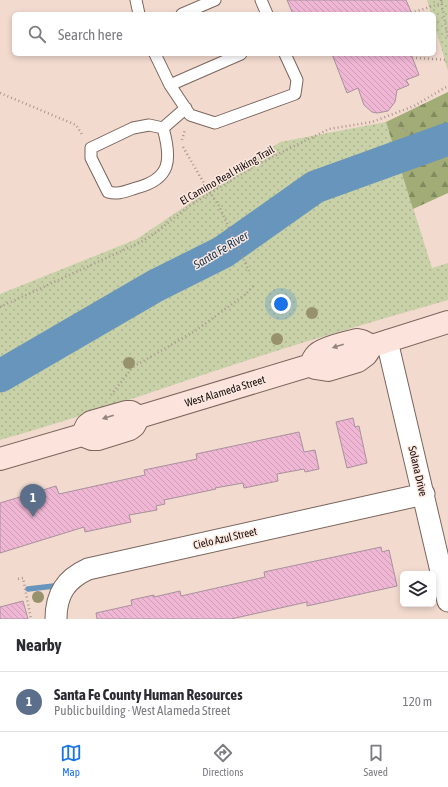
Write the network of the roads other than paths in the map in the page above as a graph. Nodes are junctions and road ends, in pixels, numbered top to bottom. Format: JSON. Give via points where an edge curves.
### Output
{"nodes":[{"id":1,"x":136,"y":0,"type":"edge"},
{"id":2,"x":215,"y":0,"type":"edge"},
{"id":3,"x":261,"y":0,"type":"edge"},
{"id":4,"x":139,"y":12,"type":"edge"},
{"id":5,"x":187,"y":12,"type":"edge"},
{"id":6,"x":266,"y":12,"type":"edge"},
{"id":7,"x":156,"y":56,"type":"edge"},
{"id":8,"x":236,"y":56,"type":"edge"},
{"id":9,"x":286,"y":56,"type":"edge"},
{"id":10,"x":170,"y":85,"type":"junction"},
{"id":11,"x":188,"y":111,"type":"junction"},
{"id":12,"x":163,"y":128,"type":"junction"},
{"id":13,"x":448,"y":322,"type":"edge"},
{"id":14,"x":379,"y":343,"type":"junction"},
{"id":15,"x":0,"y":459,"type":"edge"},
{"id":16,"x":424,"y":494,"type":"junction"},
{"id":17,"x":448,"y":601,"type":"edge"},
{"id":18,"x":56,"y":619,"type":"edge"}],
"edges":[{"from":1,"to":4,"type":"lane"},
{"from":2,"to":5,"type":"lane"},
{"from":3,"to":6,"type":"lane"},
{"from":7,"to":10,"type":"lane"},
{"from":8,"to":10,"type":"lane"},
{"from":9,"to":11,"type":"lane","via":[[297,80],[295,94],[215,123]]},
{"from":10,"to":11,"type":"lane"},
{"from":11,"to":12,"type":"lane"},
{"from":12,"to":12,"type":"lane","via":[[150,125],[133,128],[91,148],[91,158],[108,192],[115,194],[145,186],[160,178],[169,155]]},
{"from":13,"to":14,"type":"street"},
{"from":14,"to":15,"type":"street","name":"West Alameda Street","via":[[358,361],[328,370],[311,365],[139,417],[130,429],[98,439],[82,435]]},
{"from":14,"to":16,"type":"street","name":"Solana Drive"},
{"from":16,"to":17,"type":"street","name":"Solana Drive"},
{"from":16,"to":18,"type":"street","name":"Cielo Azul Street","via":[[88,569],[71,579],[63,590],[58,600]]}]}
